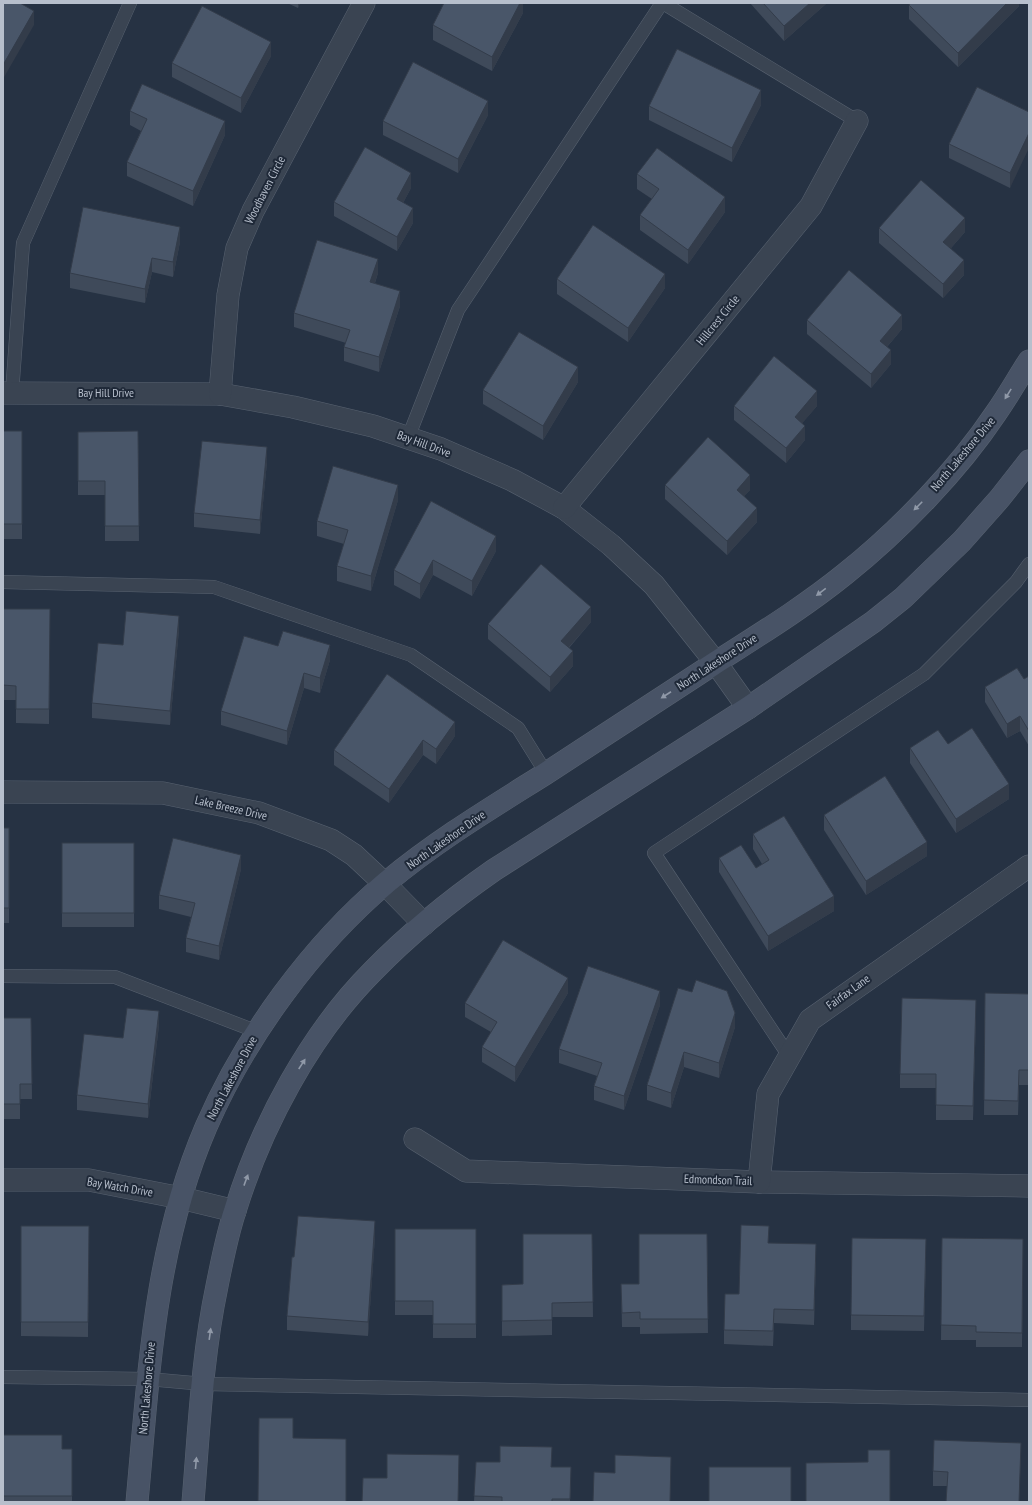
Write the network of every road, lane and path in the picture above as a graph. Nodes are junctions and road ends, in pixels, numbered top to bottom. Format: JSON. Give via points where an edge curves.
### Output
{"nodes":[{"id":1,"x":130,"y":3,"type":"edge"},
{"id":2,"x":364,"y":3,"type":"edge"},
{"id":3,"x":662,"y":3,"type":"edge"},
{"id":4,"x":857,"y":121,"type":"joint"},
{"id":5,"x":1029,"y":361,"type":"edge"},
{"id":6,"x":7,"y":393,"type":"edge"},
{"id":7,"x":220,"y":394,"type":"junction"},
{"id":8,"x":408,"y":438,"type":"junction"},
{"id":9,"x":1029,"y":461,"type":"edge"},
{"id":10,"x":564,"y":508,"type":"junction"},
{"id":11,"x":1029,"y":564,"type":"edge"},
{"id":12,"x":3,"y":582,"type":"edge"},
{"id":13,"x":716,"y":663,"type":"junction"},
{"id":14,"x":748,"y":708,"type":"junction"},
{"id":15,"x":546,"y":773,"type":"junction"},
{"id":16,"x":3,"y":792,"type":"edge"},
{"id":17,"x":1029,"y":866,"type":"edge"},
{"id":18,"x":385,"y":884,"type":"junction"},
{"id":19,"x":424,"y":924,"type":"junction"},
{"id":20,"x":3,"y":976,"type":"edge"},
{"id":21,"x":258,"y":1032,"type":"junction"},
{"id":22,"x":789,"y":1056,"type":"junction"},
{"id":23,"x":416,"y":1139,"type":"dead end"},
{"id":24,"x":3,"y":1180,"type":"edge"},
{"id":25,"x":759,"y":1182,"type":"junction"},
{"id":26,"x":1029,"y":1186,"type":"edge"},
{"id":27,"x":181,"y":1198,"type":"junction"},
{"id":28,"x":235,"y":1211,"type":"junction"},
{"id":29,"x":3,"y":1376,"type":"edge"},
{"id":30,"x":148,"y":1380,"type":"junction"},
{"id":31,"x":204,"y":1384,"type":"junction"},
{"id":32,"x":1029,"y":1400,"type":"edge"},
{"id":33,"x":137,"y":1502,"type":"edge"},
{"id":34,"x":193,"y":1502,"type":"edge"}],
"edges":[{"from":1,"to":6,"type":"lane","via":[[23,243]]},
{"from":2,"to":7,"type":"street","name":"Woodhaven Circle","via":[[253,211],[237,248],[228,295]]},
{"from":3,"to":4,"type":"lane"},
{"from":3,"to":8,"type":"lane","via":[[458,310]]},
{"from":4,"to":10,"type":"street","name":"Hillcrest Circle","via":[[811,206]]},
{"from":5,"to":13,"type":"main road","name":"North Lakeshore Drive","one_way":true,"via":[[995,415],[974,442],[945,477],[894,530],[838,580]]},
{"from":6,"to":7,"type":"street","name":"Bay Hill Drive"},
{"from":7,"to":8,"type":"street","name":"Bay Hill Drive","via":[[293,407],[372,426]]},
{"from":8,"to":10,"type":"street","name":"Bay Hill Drive","via":[[441,449],[512,480]]},
{"from":9,"to":14,"type":"main road","via":[[962,541],[903,598],[853,638]]},
{"from":10,"to":13,"type":"street","name":"Bay Hill Drive","via":[[611,545],[654,585]]},
{"from":11,"to":22,"type":"lane","via":[[1016,582],[924,674],[654,853]]},
{"from":12,"to":15,"type":"lane","via":[[214,587],[411,655],[518,728]]},
{"from":13,"to":14,"type":"street","name":"Bay Hill Drive"},
{"from":13,"to":15,"type":"main road","name":"North Lakeshore Drive","one_way":true},
{"from":14,"to":19,"type":"main road","via":[[494,870]]},
{"from":15,"to":18,"type":"main road","name":"North Lakeshore Drive","via":[[496,804]]},
{"from":16,"to":18,"type":"street","name":"Lake Breeze Drive","via":[[163,793],[259,813],[331,840],[354,855]]},
{"from":17,"to":22,"type":"street","name":"Fairfax Lane","via":[[810,1020]]},
{"from":18,"to":19,"type":"street","name":"Lake Breeze Drive"},
{"from":18,"to":21,"type":"main road","name":"North Lakeshore Drive","via":[[319,950]]},
{"from":28,"to":19,"type":"main road","one_way":true,"via":[[268,1125],[291,1080],[312,1048],[342,1005],[372,971]]},
{"from":20,"to":21,"type":"lane","via":[[115,977]]},
{"from":21,"to":27,"type":"main road","name":"North Lakeshore Drive","via":[[206,1127]]},
{"from":22,"to":25,"type":"street","name":"Fairfax Lane","via":[[768,1094]]},
{"from":23,"to":25,"type":"street","name":"Edmondson Trail","via":[[466,1171]]},
{"from":24,"to":27,"type":"street","name":"Bay Watch Drive","via":[[89,1180]]},
{"from":25,"to":26,"type":"street","name":"Edmondson Trail"},
{"from":27,"to":28,"type":"street","name":"Bay Watch Drive"},
{"from":27,"to":30,"type":"main road","name":"North Lakeshore Drive","via":[[172,1226],[158,1295]]},
{"from":31,"to":28,"type":"main road","one_way":true,"via":[[217,1288]]},
{"from":29,"to":30,"type":"lane"},
{"from":30,"to":31,"type":"lane"},
{"from":30,"to":33,"type":"main road","name":"North Lakeshore Drive"},
{"from":31,"to":32,"type":"lane"},
{"from":34,"to":31,"type":"main road","one_way":true}]}
